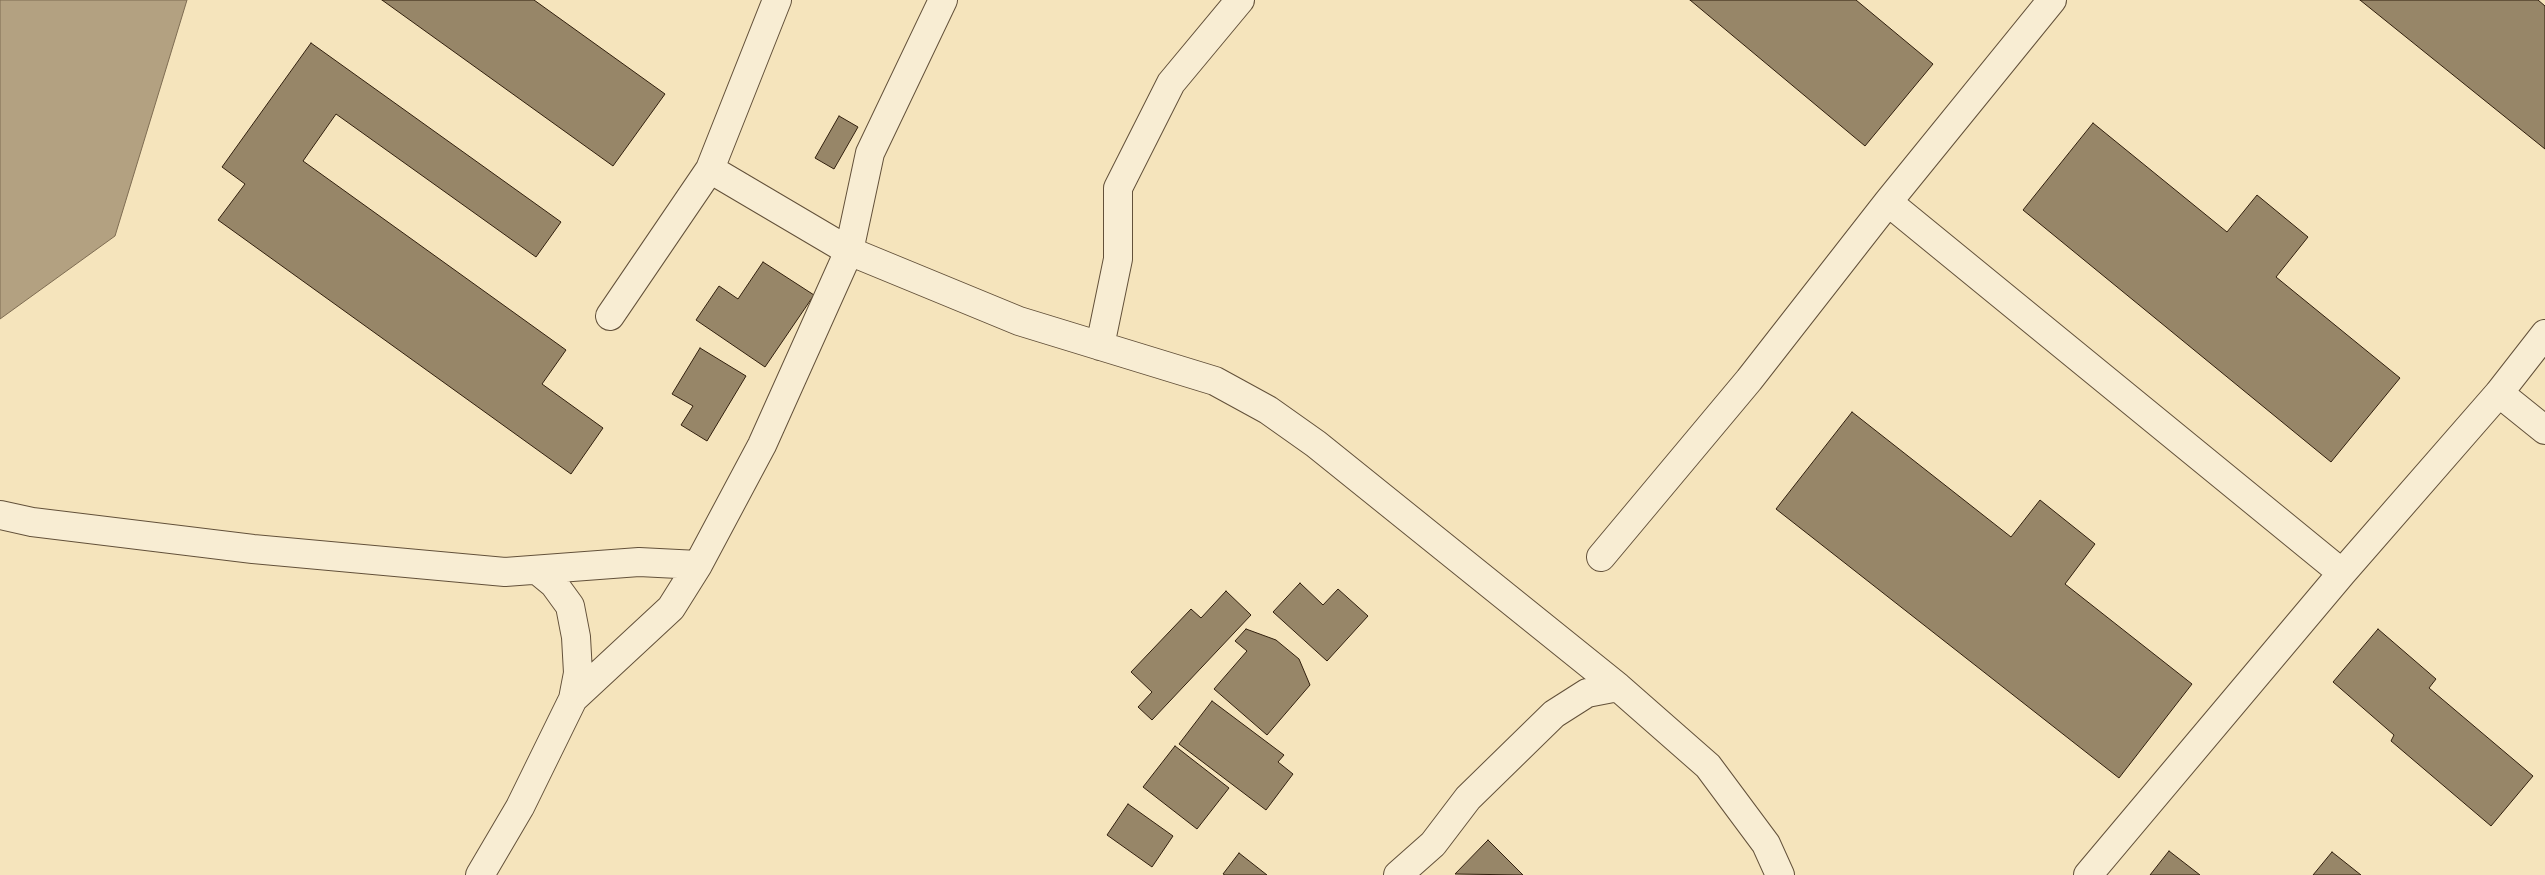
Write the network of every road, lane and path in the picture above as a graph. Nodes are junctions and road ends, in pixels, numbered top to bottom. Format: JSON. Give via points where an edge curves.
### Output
{"nodes":[{"id":1,"x":777,"y":0,"type":"edge"},
{"id":2,"x":943,"y":0,"type":"edge"},
{"id":3,"x":1240,"y":0,"type":"edge"},
{"id":4,"x":2052,"y":0,"type":"edge"},
{"id":5,"x":710,"y":169,"type":"junction"},
{"id":6,"x":1888,"y":202,"type":"junction"},
{"id":7,"x":849,"y":251,"type":"junction"},
{"id":8,"x":610,"y":316,"type":"dead end"},
{"id":9,"x":2545,"y":334,"type":"edge"},
{"id":10,"x":1100,"y":346,"type":"junction"},
{"id":11,"x":2499,"y":393,"type":"junction"},
{"id":12,"x":2545,"y":430,"type":"edge"},
{"id":13,"x":0,"y":515,"type":"edge"},
{"id":14,"x":1601,"y":558,"type":"dead end"},
{"id":15,"x":698,"y":565,"type":"junction"},
{"id":16,"x":537,"y":570,"type":"junction"},
{"id":17,"x":2342,"y":573,"type":"junction"},
{"id":18,"x":1618,"y":687,"type":"junction"},
{"id":19,"x":573,"y":699,"type":"junction"},
{"id":20,"x":480,"y":875,"type":"edge"},
{"id":21,"x":1398,"y":875,"type":"edge"},
{"id":22,"x":1780,"y":875,"type":"edge"},
{"id":23,"x":2088,"y":875,"type":"edge"}],
"edges":[{"from":1,"to":5,"type":"street"},
{"from":2,"to":7,"type":"street","via":[[870,154]]},
{"from":3,"to":10,"type":"street","via":[[1171,83],[1118,188],[1118,259]]},
{"from":4,"to":6,"type":"street"},
{"from":5,"to":7,"type":"street"},
{"from":5,"to":8,"type":"street"},
{"from":6,"to":14,"type":"street","via":[[1749,380]]},
{"from":6,"to":17,"type":"street"},
{"from":7,"to":10,"type":"street","via":[[1019,321]]},
{"from":7,"to":15,"type":"street","via":[[762,445]]},
{"from":9,"to":11,"type":"street"},
{"from":10,"to":18,"type":"street","via":[[1216,381],[1268,410],[1316,444]]},
{"from":11,"to":12,"type":"street"},
{"from":11,"to":17,"type":"street"},
{"from":13,"to":16,"type":"street","via":[[32,522],[253,549],[505,572]]},
{"from":15,"to":16,"type":"street","via":[[639,562]]},
{"from":15,"to":19,"type":"street","via":[[671,608]]},
{"from":16,"to":19,"type":"street","via":[[554,584],[570,606],[578,673]]},
{"from":17,"to":23,"type":"street"},
{"from":18,"to":21,"type":"street","via":[[1587,693],[1554,714],[1468,798],[1433,844]]},
{"from":18,"to":22,"type":"street","via":[[1708,766],[1766,844]]},
{"from":19,"to":20,"type":"street","via":[[520,807]]}]}
